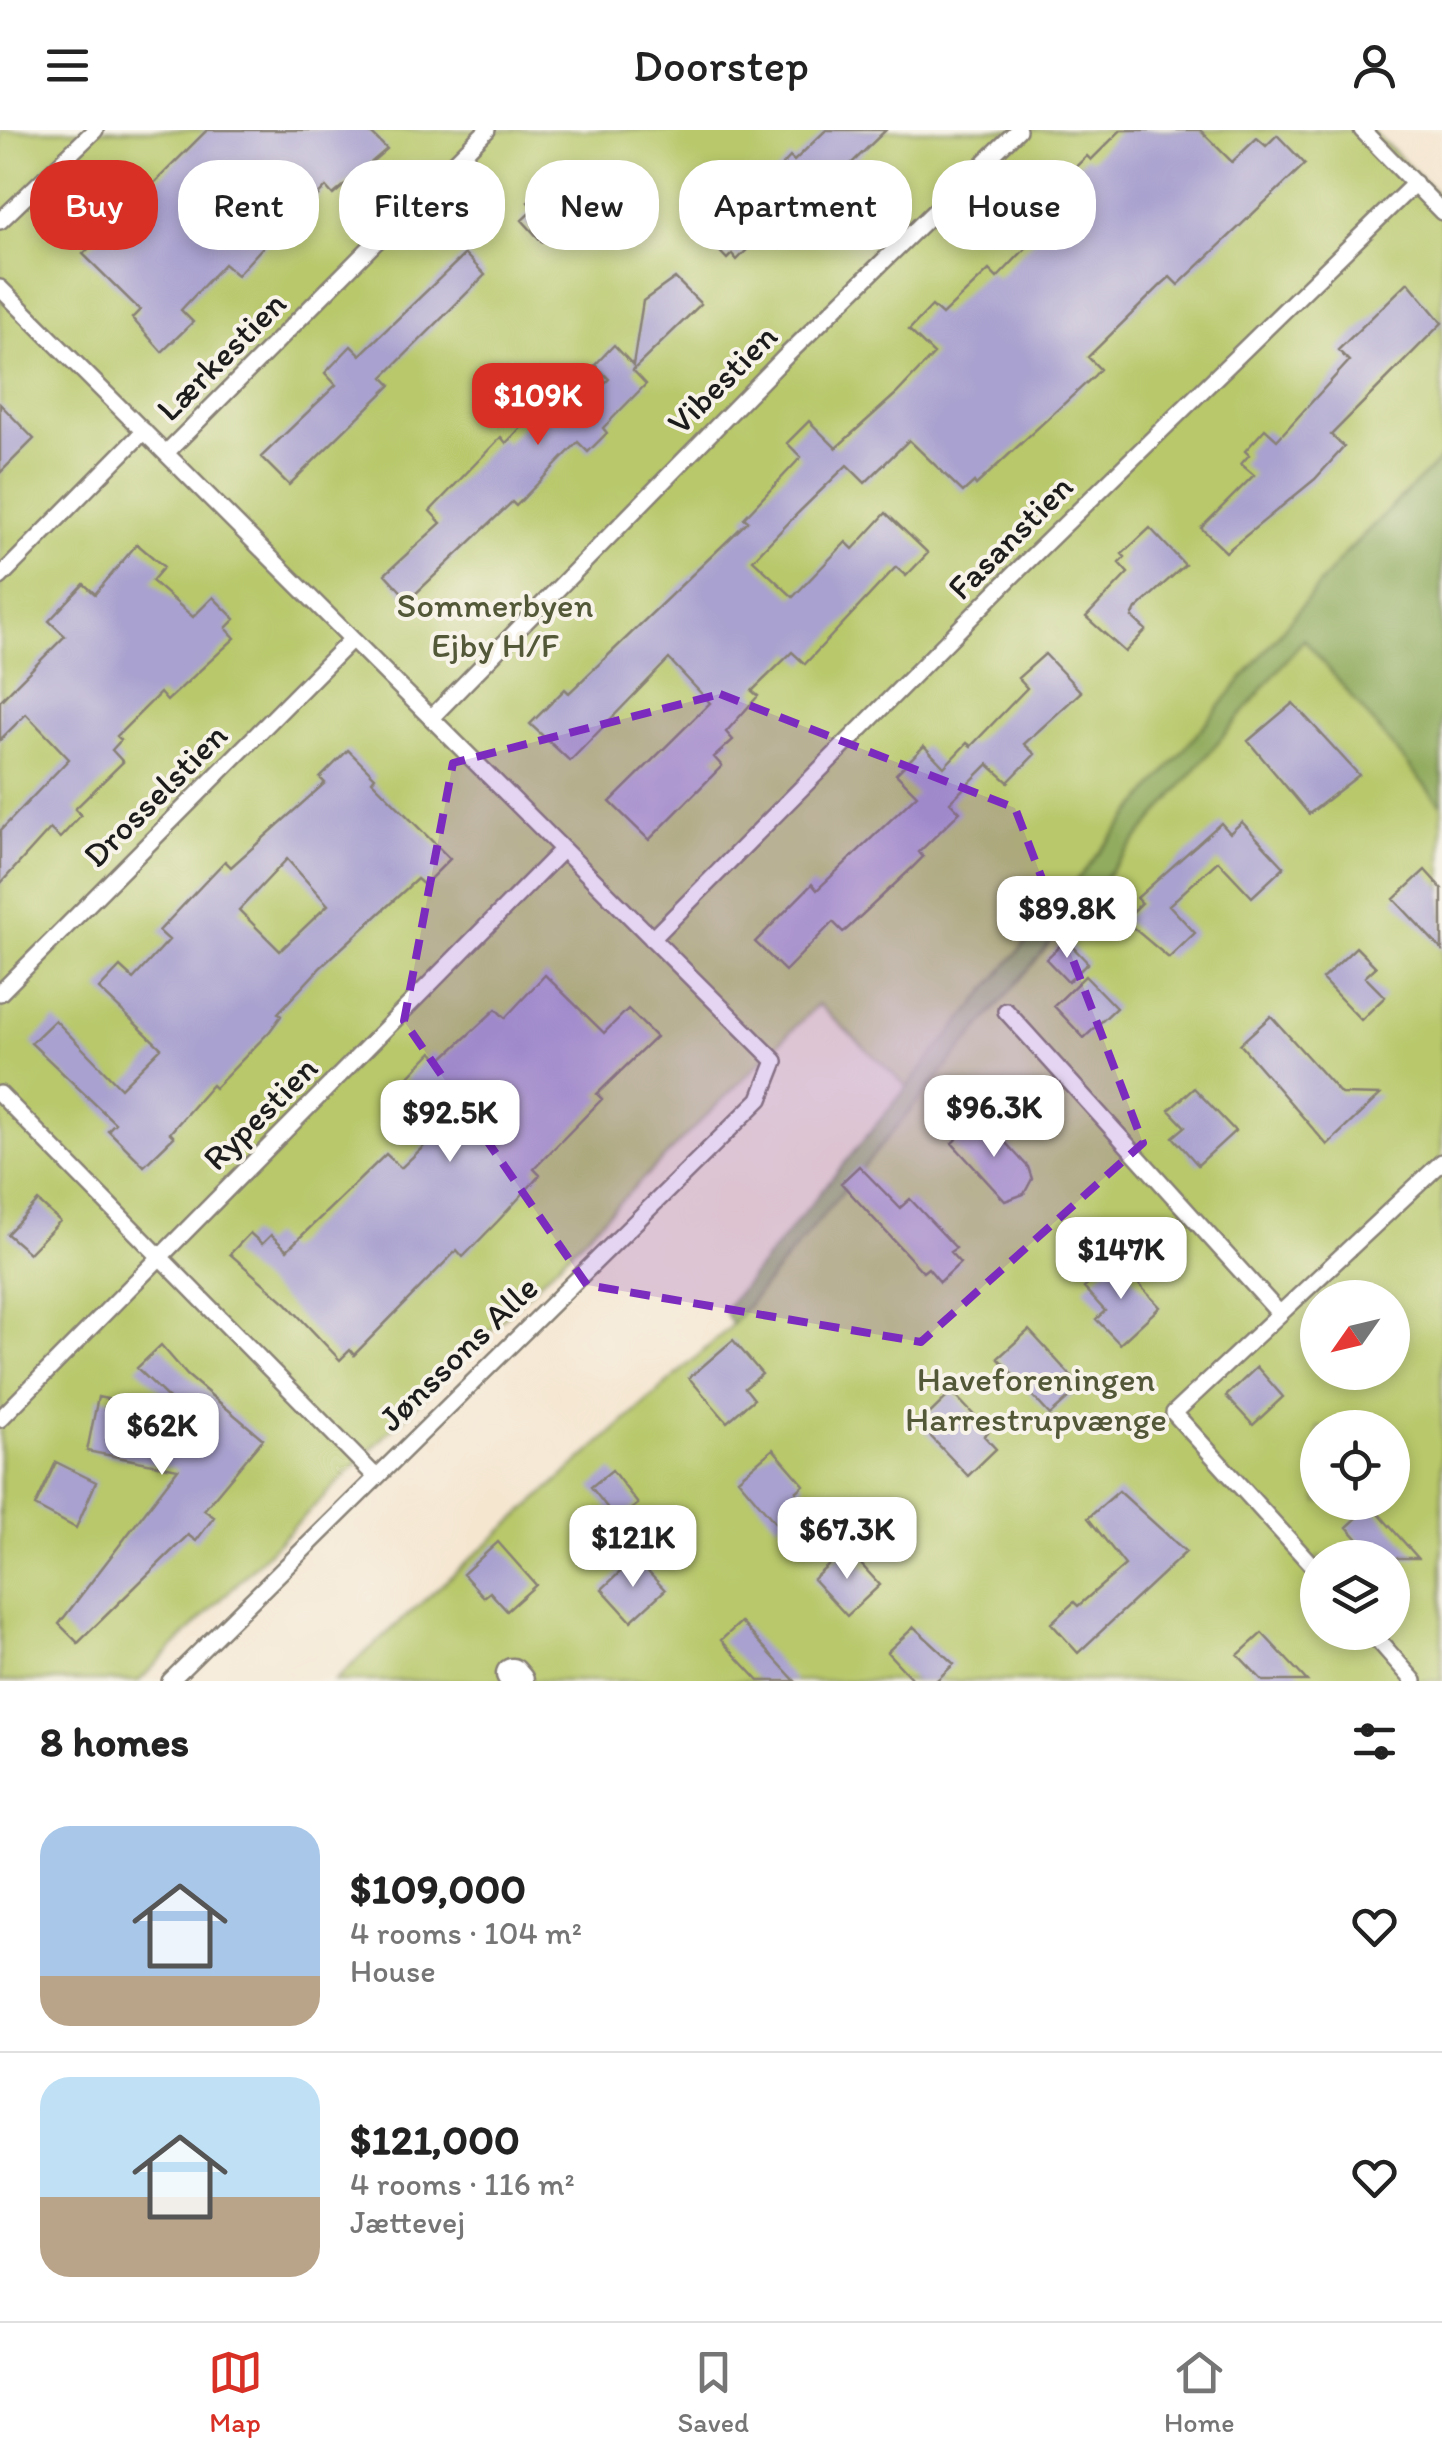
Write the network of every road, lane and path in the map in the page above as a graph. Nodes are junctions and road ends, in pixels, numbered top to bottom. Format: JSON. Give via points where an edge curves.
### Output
{"nodes":[{"id":1,"x":95,"y":130,"type":"edge"},
{"id":2,"x":487,"y":130,"type":"edge"},
{"id":3,"x":1018,"y":130,"type":"edge"},
{"id":4,"x":1362,"y":130,"type":"edge"},
{"id":5,"x":1414,"y":183,"type":"junction"},
{"id":6,"x":1442,"y":212,"type":"edge"},
{"id":7,"x":0,"y":220,"type":"edge"},
{"id":8,"x":0,"y":288,"type":"edge"},
{"id":9,"x":144,"y":431,"type":"junction"},
{"id":10,"x":166,"y":453,"type":"junction"},
{"id":11,"x":0,"y":576,"type":"edge"},
{"id":12,"x":352,"y":639,"type":"junction"},
{"id":13,"x":431,"y":718,"type":"junction"},
{"id":14,"x":563,"y":849,"type":"junction"},
{"id":15,"x":652,"y":938,"type":"junction"},
{"id":16,"x":0,"y":993,"type":"edge"},
{"id":17,"x":1006,"y":1011,"type":"dead end"},
{"id":18,"x":0,"y":1094,"type":"edge"},
{"id":19,"x":1442,"y":1162,"type":"edge"},
{"id":20,"x":161,"y":1256,"type":"junction"},
{"id":21,"x":1280,"y":1313,"type":"junction"},
{"id":22,"x":0,"y":1419,"type":"edge"},
{"id":23,"x":375,"y":1476,"type":"junction"},
{"id":24,"x":1300,"y":1552,"type":"edge"},
{"id":25,"x":1387,"y":1650,"type":"edge"},
{"id":26,"x":170,"y":1681,"type":"edge"},
{"id":27,"x":1414,"y":1681,"type":"edge"}],
"edges":[{"from":1,"to":7,"type":"lane"},
{"from":2,"to":10,"type":"lane","name":"Lærkestien"},
{"from":3,"to":13,"type":"lane","name":"Vibestien","via":[[786,355]]},
{"from":4,"to":5,"type":"lane"},
{"from":5,"to":6,"type":"lane"},
{"from":5,"to":15,"type":"lane","name":"Fasanstien"},
{"from":8,"to":9,"type":"lane"},
{"from":9,"to":10,"type":"lane"},
{"from":9,"to":11,"type":"lane"},
{"from":10,"to":12,"type":"lane"},
{"from":12,"to":13,"type":"lane"},
{"from":12,"to":16,"type":"lane","name":"Drosselstien"},
{"from":13,"to":14,"type":"lane"},
{"from":14,"to":15,"type":"lane"},
{"from":14,"to":20,"type":"lane","name":"Rypestien"},
{"from":15,"to":23,"type":"lane","name":"Jønssons Alle","via":[[775,1061],[760,1099]]},
{"from":17,"to":21,"type":"lane"},
{"from":18,"to":20,"type":"lane"},
{"from":19,"to":21,"type":"lane"},
{"from":20,"to":22,"type":"lane","name":"Rypestien"},
{"from":20,"to":23,"type":"lane"},
{"from":21,"to":24,"type":"lane","via":[[1174,1412]]},
{"from":23,"to":26,"type":"lane","name":"Jønssons Alle"},
{"from":25,"to":27,"type":"lane"}]}
